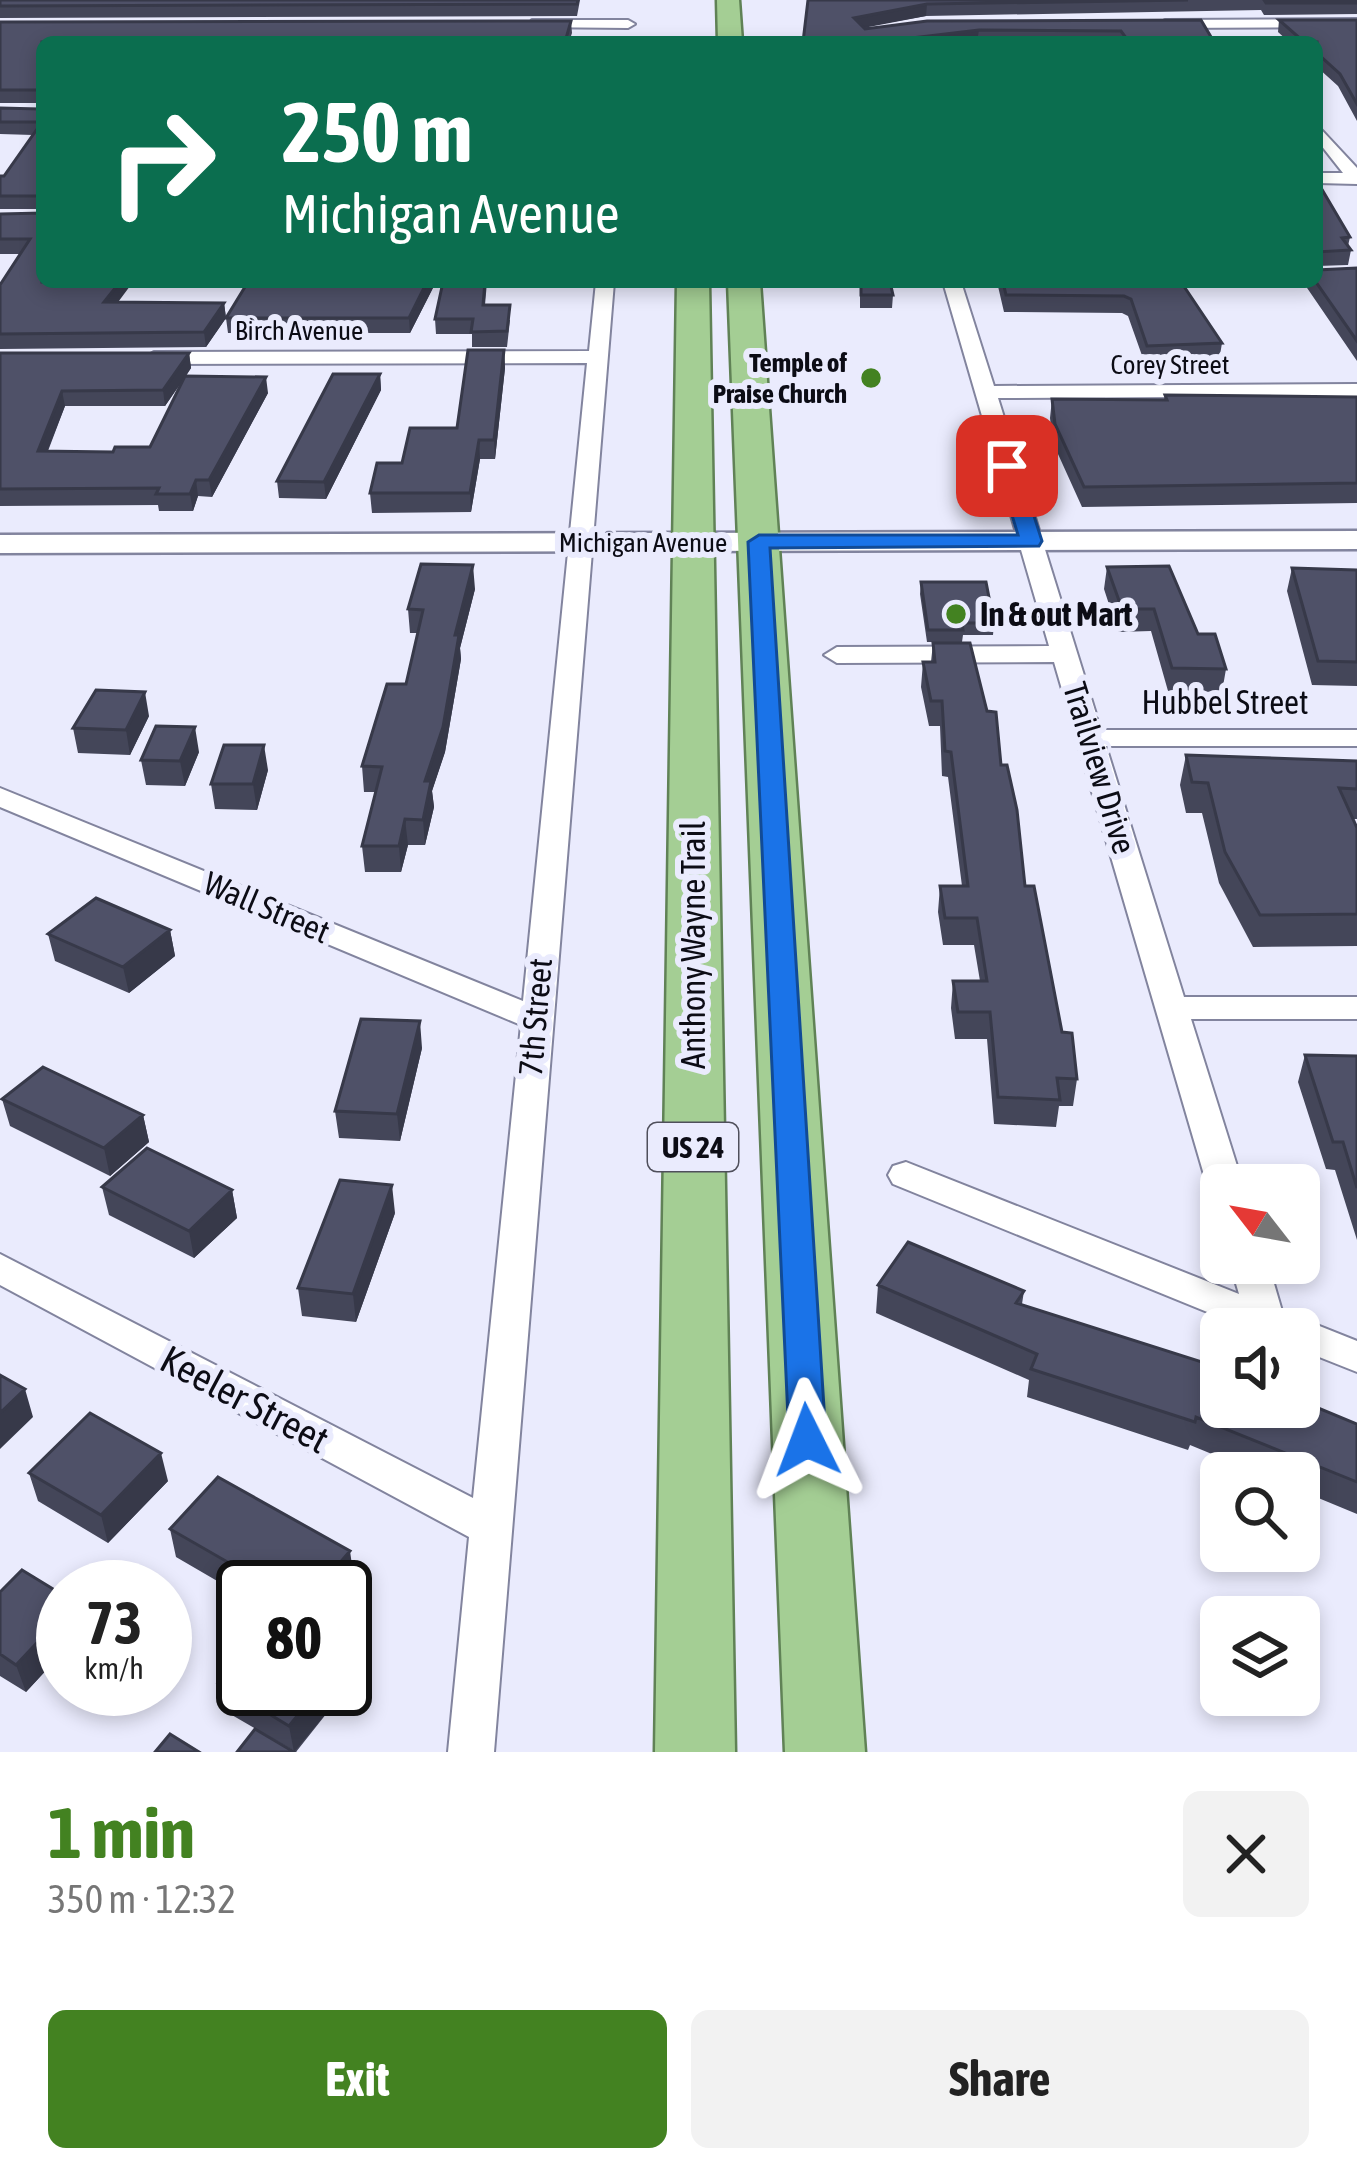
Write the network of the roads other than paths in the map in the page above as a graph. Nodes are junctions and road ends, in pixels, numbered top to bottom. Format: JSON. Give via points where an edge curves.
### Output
{"nodes":[{"id":1,"x":728,"y":0,"type":"edge"},
{"id":2,"x":1232,"y":23,"type":"junction"},
{"id":3,"x":1357,"y":23,"type":"edge"},
{"id":4,"x":512,"y":24,"type":"edge"},
{"id":5,"x":1138,"y":24,"type":"edge"},
{"id":6,"x":627,"y":36,"type":"edge"},
{"id":7,"x":730,"y":36,"type":"edge"},
{"id":8,"x":1242,"y":36,"type":"edge"},
{"id":9,"x":1323,"y":137,"type":"edge"},
{"id":10,"x":1355,"y":174,"type":"edge"},
{"id":11,"x":1323,"y":177,"type":"edge"},
{"id":12,"x":604,"y":288,"type":"edge"},
{"id":13,"x":693,"y":288,"type":"edge"},
{"id":14,"x":744,"y":288,"type":"edge"},
{"id":15,"x":954,"y":288,"type":"edge"},
{"id":16,"x":598,"y":357,"type":"junction"},
{"id":17,"x":119,"y":358,"type":"edge"},
{"id":18,"x":1357,"y":390,"type":"edge"},
{"id":19,"x":983,"y":392,"type":"junction"},
{"id":20,"x":1357,"y":540,"type":"edge"},
{"id":21,"x":1031,"y":541,"type":"junction"},
{"id":22,"x":580,"y":542,"type":"junction"},
{"id":23,"x":692,"y":542,"type":"junction"},
{"id":24,"x":759,"y":542,"type":"junction"},
{"id":25,"x":0,"y":544,"type":"edge"},
{"id":26,"x":1065,"y":654,"type":"junction"},
{"id":27,"x":837,"y":655,"type":"dead end"},
{"id":28,"x":1093,"y":738,"type":"junction"},
{"id":29,"x":1357,"y":738,"type":"edge"},
{"id":30,"x":0,"y":796,"type":"edge"},
{"id":31,"x":1172,"y":1008,"type":"junction"},
{"id":32,"x":1357,"y":1008,"type":"edge"},
{"id":33,"x":534,"y":1018,"type":"junction"},
{"id":34,"x":1219,"y":1164,"type":"edge"},
{"id":35,"x":906,"y":1175,"type":"dead end"},
{"id":36,"x":0,"y":1268,"type":"edge"},
{"id":37,"x":1237,"y":1308,"type":"edge"},
{"id":38,"x":1320,"y":1342,"type":"edge"},
{"id":39,"x":1357,"y":1357,"type":"edge"},
{"id":40,"x":490,"y":1528,"type":"junction"},
{"id":41,"x":471,"y":1752,"type":"edge"},
{"id":42,"x":695,"y":1752,"type":"edge"},
{"id":43,"x":825,"y":1752,"type":"edge"}],
"edges":[{"from":1,"to":7,"type":"highway"},
{"from":2,"to":3,"type":"street"},
{"from":2,"to":5,"type":"street"},
{"from":2,"to":8,"type":"street"},
{"from":4,"to":6,"type":"street","via":[[629,18]]},
{"from":9,"to":10,"type":"street"},
{"from":10,"to":11,"type":"street"},
{"from":12,"to":16,"type":"street","name":"7th Street"},
{"from":13,"to":23,"type":"highway","name":"Anthony Wayne Trail","number":"US 24"},
{"from":14,"to":24,"type":"highway"},
{"from":15,"to":19,"type":"street","name":"Trailview Drive"},
{"from":16,"to":17,"type":"street","name":"Birch Avenue"},
{"from":16,"to":22,"type":"street","name":"7th Street"},
{"from":18,"to":19,"type":"street","name":"Corey Street"},
{"from":19,"to":21,"type":"street","name":"Trailview Drive"},
{"from":20,"to":21,"type":"street","name":"Michigan Avenue"},
{"from":21,"to":24,"type":"street","name":"Michigan Avenue"},
{"from":21,"to":26,"type":"street","name":"Trailview Drive"},
{"from":22,"to":23,"type":"street","name":"Michigan Avenue"},
{"from":22,"to":25,"type":"street","name":"Michigan Avenue"},
{"from":22,"to":33,"type":"street","name":"7th Street"},
{"from":23,"to":24,"type":"street","name":"Michigan Avenue"},
{"from":23,"to":42,"type":"highway","name":"Anthony Wayne Trail","number":"US 24"},
{"from":24,"to":43,"type":"highway"},
{"from":26,"to":27,"type":"street"},
{"from":26,"to":28,"type":"street","name":"Trailview Drive"},
{"from":28,"to":29,"type":"street","name":"Hubbel Street"},
{"from":28,"to":31,"type":"street","name":"Trailview Drive"},
{"from":30,"to":33,"type":"street","name":"Wall Street"},
{"from":31,"to":32,"type":"street"},
{"from":31,"to":34,"type":"street","name":"Trailview Drive"},
{"from":33,"to":40,"type":"street","name":"7th Street"},
{"from":35,"to":37,"type":"street"},
{"from":36,"to":40,"type":"street","name":"Keeler Street"},
{"from":38,"to":39,"type":"street"},
{"from":40,"to":41,"type":"street","name":"7th Street"}]}
